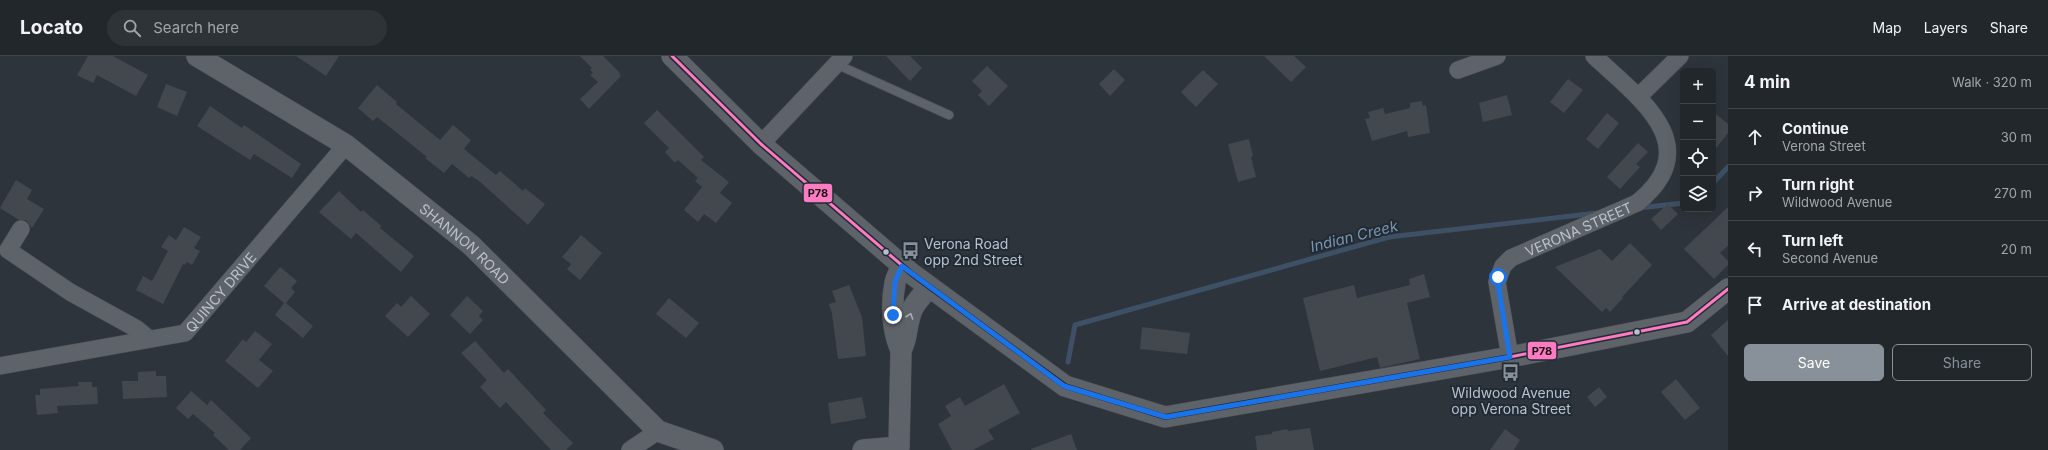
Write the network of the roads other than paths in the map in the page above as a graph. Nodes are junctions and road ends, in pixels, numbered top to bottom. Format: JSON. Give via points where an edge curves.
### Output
{"nodes":[{"id":1,"x":197,"y":56,"type":"edge"},
{"id":2,"x":672,"y":56,"type":"edge"},
{"id":3,"x":1497,"y":56,"type":"edge"},
{"id":4,"x":1594,"y":56,"type":"edge"},
{"id":5,"x":1680,"y":56,"type":"edge"},
{"id":6,"x":840,"y":60,"type":"edge"},
{"id":7,"x":1458,"y":70,"type":"dead end"},
{"id":8,"x":1638,"y":97,"type":"junction"},
{"id":9,"x":949,"y":115,"type":"dead end"},
{"id":10,"x":761,"y":144,"type":"junction"},
{"id":11,"x":346,"y":145,"type":"junction"},
{"id":12,"x":21,"y":229,"type":"dead end"},
{"id":13,"x":907,"y":270,"type":"junction"},
{"id":14,"x":929,"y":287,"type":"junction"},
{"id":15,"x":1728,"y":289,"type":"edge"},
{"id":16,"x":149,"y":339,"type":"junction"},
{"id":17,"x":901,"y":350,"type":"junction"},
{"id":18,"x":1510,"y":357,"type":"junction"},
{"id":19,"x":0,"y":366,"type":"edge"},
{"id":20,"x":658,"y":432,"type":"junction"},
{"id":21,"x":899,"y":449,"type":"edge"},
{"id":22,"x":630,"y":450,"type":"edge"},
{"id":23,"x":713,"y":450,"type":"edge"},
{"id":24,"x":863,"y":450,"type":"edge"}],
"edges":[{"from":1,"to":11,"type":"street","name":"SHANNON ROAD"},
{"from":2,"to":10,"type":"street"},
{"from":3,"to":7,"type":"street"},
{"from":4,"to":8,"type":"street","name":"VERONA STREET"},
{"from":5,"to":8,"type":"street"},
{"from":6,"to":9,"type":"lane"},
{"from":6,"to":10,"type":"street"},
{"from":8,"to":18,"type":"street","name":"VERONA STREET","via":[[1666,136],[1669,155],[1662,175],[1649,194],[1632,207],[1511,258],[1503,266],[1498,282]]},
{"from":10,"to":13,"type":"street"},
{"from":11,"to":16,"type":"street","name":"QUINCY DRIVE","via":[[185,333]]},
{"from":11,"to":20,"type":"street","name":"SHANNON ROAD","via":[[471,245]]},
{"from":12,"to":16,"type":"street","via":[[8,250],[70,292]]},
{"from":13,"to":14,"type":"street"},
{"from":13,"to":17,"type":"street","via":[[895,282],[893,315],[896,340]]},
{"from":17,"to":14,"type":"street","one_way":true,"via":[[917,300]]},
{"from":14,"to":18,"type":"street","via":[[1064,386],[1166,417]]},
{"from":15,"to":18,"type":"street","via":[[1687,322]]},
{"from":16,"to":19,"type":"street","name":"QUINCY DRIVE"},
{"from":17,"to":21,"type":"street"},
{"from":20,"to":22,"type":"street"},
{"from":20,"to":23,"type":"street","name":"SHANNON ROAD"},
{"from":21,"to":24,"type":"street"}]}
